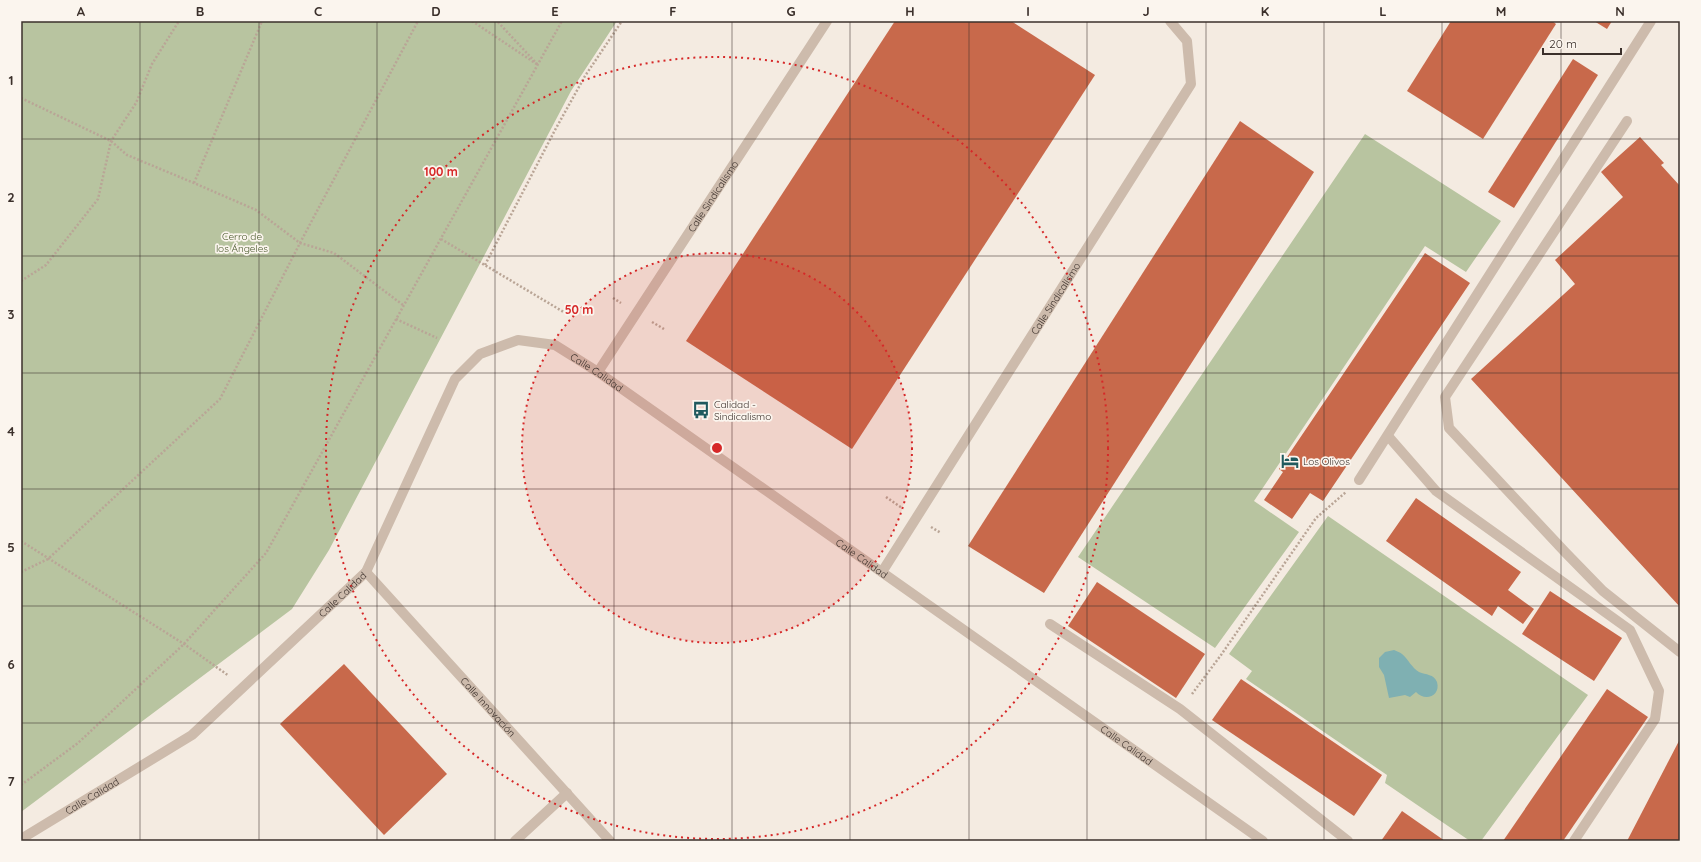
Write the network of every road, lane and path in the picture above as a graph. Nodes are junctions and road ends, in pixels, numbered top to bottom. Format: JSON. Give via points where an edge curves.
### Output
{"nodes":[{"id":1,"x":179,"y":21,"type":"edge"},
{"id":2,"x":262,"y":21,"type":"edge"},
{"id":3,"x":418,"y":21,"type":"edge"},
{"id":4,"x":472,"y":21,"type":"edge"},
{"id":5,"x":497,"y":21,"type":"edge"},
{"id":6,"x":562,"y":21,"type":"edge"},
{"id":7,"x":622,"y":21,"type":"edge"},
{"id":8,"x":827,"y":21,"type":"edge"},
{"id":9,"x":1170,"y":21,"type":"edge"},
{"id":10,"x":1651,"y":21,"type":"edge"},
{"id":11,"x":538,"y":64,"type":"junction"},
{"id":12,"x":21,"y":98,"type":"edge"},
{"id":13,"x":1627,"y":121,"type":"dead end"},
{"id":14,"x":111,"y":141,"type":"junction"},
{"id":15,"x":194,"y":182,"type":"junction"},
{"id":16,"x":441,"y":239,"type":"junction"},
{"id":17,"x":300,"y":243,"type":"junction"},
{"id":18,"x":485,"y":266,"type":"junction"},
{"id":19,"x":21,"y":281,"type":"edge"},
{"id":20,"x":404,"y":305,"type":"junction"},
{"id":21,"x":566,"y":314,"type":"dead end"},
{"id":22,"x":396,"y":319,"type":"junction"},
{"id":23,"x":437,"y":338,"type":"dead end"},
{"id":24,"x":598,"y":372,"type":"junction"},
{"id":25,"x":1388,"y":436,"type":"junction"},
{"id":26,"x":1360,"y":480,"type":"joint"},
{"id":27,"x":21,"y":541,"type":"edge"},
{"id":28,"x":48,"y":558,"type":"junction"},
{"id":29,"x":21,"y":572,"type":"edge"},
{"id":30,"x":366,"y":572,"type":"junction"},
{"id":31,"x":882,"y":572,"type":"junction"},
{"id":32,"x":1050,"y":624,"type":"dead end"},
{"id":33,"x":184,"y":644,"type":"junction"},
{"id":34,"x":1680,"y":652,"type":"edge"},
{"id":35,"x":244,"y":687,"type":"junction"},
{"id":36,"x":1180,"y":709,"type":"junction"},
{"id":37,"x":21,"y":785,"type":"edge"},
{"id":38,"x":567,"y":794,"type":"junction"},
{"id":39,"x":21,"y":840,"type":"edge"},
{"id":40,"x":515,"y":841,"type":"edge"},
{"id":41,"x":610,"y":841,"type":"edge"},
{"id":42,"x":1263,"y":841,"type":"edge"},
{"id":43,"x":1348,"y":841,"type":"edge"},
{"id":44,"x":1574,"y":841,"type":"edge"}],
"edges":[{"from":1,"to":14,"type":"path","via":[[152,64],[136,103]]},
{"from":2,"to":15,"type":"path"},
{"from":3,"to":17,"type":"path"},
{"from":4,"to":11,"type":"path"},
{"from":5,"to":11,"type":"path"},
{"from":6,"to":11,"type":"path"},
{"from":7,"to":18,"type":"path","via":[[585,76]]},
{"from":8,"to":24,"type":"street","name":"Calle Sindicalismo"},
{"from":9,"to":31,"type":"street","name":"Calle Sindicalismo","via":[[1187,41],[1191,84]]},
{"from":10,"to":25,"type":"street"},
{"from":11,"to":16,"type":"path"},
{"from":12,"to":14,"type":"path"},
{"from":13,"to":34,"type":"street","via":[[1445,397],[1450,428],[1603,591]]},
{"from":14,"to":15,"type":"path","via":[[127,155]]},
{"from":14,"to":19,"type":"path","via":[[98,199],[46,265]]},
{"from":15,"to":17,"type":"path","via":[[256,210]]},
{"from":16,"to":18,"type":"path"},
{"from":16,"to":20,"type":"path"},
{"from":17,"to":20,"type":"path","via":[[334,253]]},
{"from":17,"to":28,"type":"path","via":[[220,399]]},
{"from":18,"to":21,"type":"path"},
{"from":20,"to":22,"type":"path"},
{"from":22,"to":23,"type":"path"},
{"from":22,"to":33,"type":"path","via":[[266,553]]},
{"from":24,"to":30,"type":"street","name":"Calle Calidad","via":[[555,345],[518,340],[480,354],[455,379]]},
{"from":24,"to":31,"type":"street","name":"Calle Calidad"},
{"from":25,"to":26,"type":"street"},
{"from":25,"to":44,"type":"street","via":[[1436,491],[1630,630],[1659,691],[1655,719]]},
{"from":26,"to":36,"type":"path","via":[[1316,518],[1221,655]]},
{"from":27,"to":28,"type":"path"},
{"from":28,"to":29,"type":"path"},
{"from":28,"to":33,"type":"path"},
{"from":30,"to":35,"type":"street","name":"Calle Calidad"},
{"from":30,"to":38,"type":"street","name":"Calle Innovación"},
{"from":31,"to":42,"type":"street","name":"Calle Calidad"},
{"from":32,"to":36,"type":"street"},
{"from":33,"to":35,"type":"path"},
{"from":33,"to":37,"type":"path","via":[[78,743]]},
{"from":35,"to":39,"type":"street","name":"Calle Calidad","via":[[192,735]]},
{"from":36,"to":43,"type":"street"},
{"from":38,"to":40,"type":"street"},
{"from":38,"to":41,"type":"street","name":"Calle Innovación"}]}
